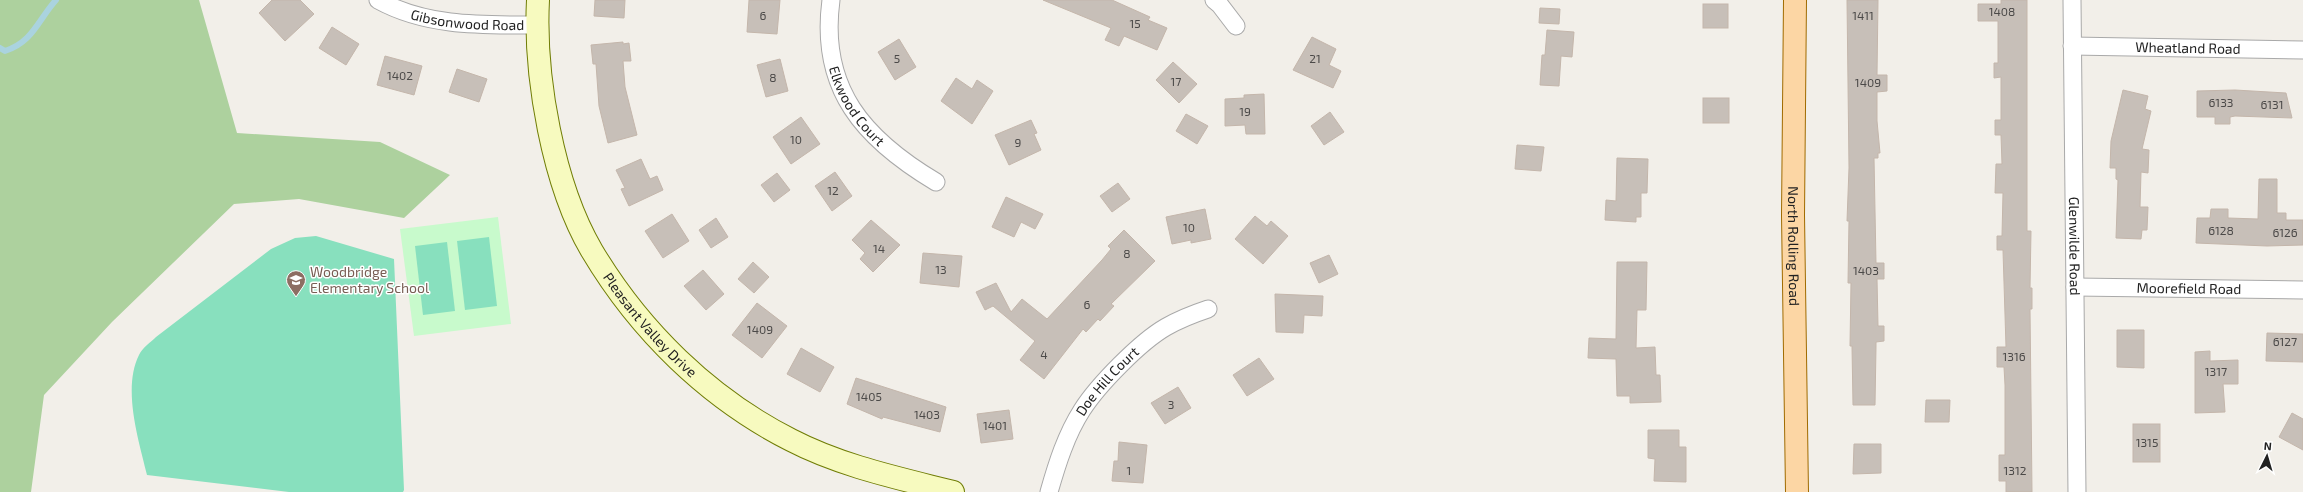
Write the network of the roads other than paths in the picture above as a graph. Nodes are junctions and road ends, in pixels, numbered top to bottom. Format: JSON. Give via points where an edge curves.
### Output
{"nodes":[{"id":1,"x":378,"y":0,"type":"edge"},
{"id":2,"x":538,"y":0,"type":"edge"},
{"id":3,"x":830,"y":0,"type":"edge"},
{"id":4,"x":1214,"y":0,"type":"edge"},
{"id":5,"x":1795,"y":0,"type":"edge"},
{"id":6,"x":2072,"y":0,"type":"edge"},
{"id":7,"x":537,"y":25,"type":"junction"},
{"id":8,"x":1236,"y":26,"type":"dead end"},
{"id":9,"x":2072,"y":46,"type":"junction"},
{"id":10,"x":2303,"y":50,"type":"edge"},
{"id":11,"x":936,"y":182,"type":"dead end"},
{"id":12,"x":2075,"y":287,"type":"junction"},
{"id":13,"x":2303,"y":290,"type":"edge"},
{"id":14,"x":1208,"y":309,"type":"dead end"},
{"id":15,"x":953,"y":492,"type":"edge"},
{"id":16,"x":1049,"y":492,"type":"edge"},
{"id":17,"x":1797,"y":492,"type":"edge"},
{"id":18,"x":2077,"y":492,"type":"edge"}],
"edges":[{"from":1,"to":7,"type":"street","name":"Gibsonwood Road","via":[[397,10],[426,19],[465,24]]},
{"from":2,"to":7,"type":"street","name":"Pleasant Valley Drive"},
{"from":3,"to":11,"type":"street","name":"Elkwood Court","via":[[830,53],[838,82],[849,104],[860,122],[883,145],[904,163]]},
{"from":4,"to":8,"type":"street"},
{"from":5,"to":17,"type":"main road","name":"North Rolling Road","via":[[1793,222]]},
{"from":6,"to":9,"type":"street","name":"Glenwilde Road"},
{"from":7,"to":15,"type":"street","name":"Pleasant Valley Drive","via":[[546,115],[572,207],[592,250],[622,296],[657,339],[697,378],[791,440],[832,458],[882,475]]},
{"from":9,"to":10,"type":"street","name":"Wheatland Road"},
{"from":9,"to":12,"type":"street","name":"Glenwilde Road"},
{"from":12,"to":13,"type":"street","name":"Moorefield Road"},
{"from":12,"to":18,"type":"street","name":"Glenwilde Road"},
{"from":14,"to":16,"type":"street","name":"Doe Hill Court","via":[[1184,317],[1165,328],[1145,343],[1105,382],[1082,410],[1068,436]]}]}
